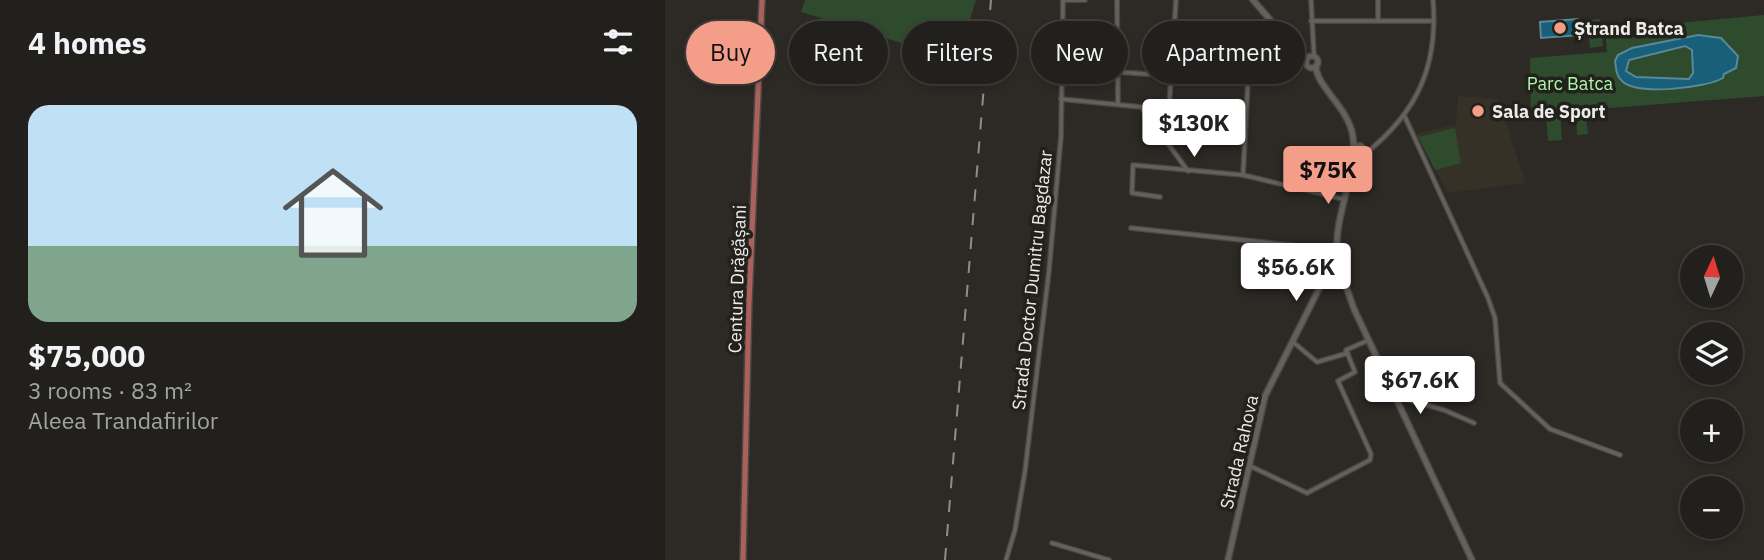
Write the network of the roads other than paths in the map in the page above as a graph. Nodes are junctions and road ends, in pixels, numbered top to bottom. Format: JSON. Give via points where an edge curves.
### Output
{"nodes":[{"id":1,"x":762,"y":0,"type":"edge"},
{"id":2,"x":1063,"y":0,"type":"edge"},
{"id":3,"x":1085,"y":0,"type":"edge"},
{"id":4,"x":1117,"y":0,"type":"edge"},
{"id":5,"x":1177,"y":0,"type":"edge"},
{"id":6,"x":1253,"y":0,"type":"edge"},
{"id":7,"x":1311,"y":0,"type":"edge"},
{"id":8,"x":1378,"y":0,"type":"edge"},
{"id":9,"x":1433,"y":0,"type":"edge"},
{"id":10,"x":1434,"y":20,"type":"junction"},
{"id":11,"x":1117,"y":21,"type":"edge"},
{"id":12,"x":1175,"y":21,"type":"edge"},
{"id":13,"x":1271,"y":21,"type":"edge"},
{"id":14,"x":1311,"y":21,"type":"junction"},
{"id":15,"x":1378,"y":21,"type":"junction"},
{"id":16,"x":1314,"y":56,"type":"junction"},
{"id":17,"x":1305,"y":59,"type":"edge"},
{"id":18,"x":1311,"y":65,"type":"junction"},
{"id":19,"x":1118,"y":84,"type":"edge"},
{"id":20,"x":1170,"y":84,"type":"edge"},
{"id":21,"x":1248,"y":84,"type":"edge"},
{"id":22,"x":1061,"y":99,"type":"junction"},
{"id":23,"x":1118,"y":104,"type":"junction"},
{"id":24,"x":1405,"y":117,"type":"junction"},
{"id":25,"x":1167,"y":142,"type":"junction"},
{"id":26,"x":1353,"y":145,"type":"junction"},
{"id":27,"x":1368,"y":152,"type":"junction"},
{"id":28,"x":1350,"y":165,"type":"junction"},
{"id":29,"x":1188,"y":171,"type":"junction"},
{"id":30,"x":1243,"y":175,"type":"junction"},
{"id":31,"x":1160,"y":197,"type":"dead end"},
{"id":32,"x":1343,"y":199,"type":"junction"},
{"id":33,"x":1131,"y":228,"type":"dead end"},
{"id":34,"x":1336,"y":251,"type":"junction"},
{"id":35,"x":1335,"y":269,"type":"junction"},
{"id":36,"x":1369,"y":340,"type":"junction"},
{"id":37,"x":1291,"y":341,"type":"junction"},
{"id":38,"x":1348,"y":354,"type":"junction"},
{"id":39,"x":1395,"y":396,"type":"junction"},
{"id":40,"x":1474,"y":423,"type":"dead end"},
{"id":41,"x":1620,"y":454,"type":"dead end"},
{"id":42,"x":1250,"y":466,"type":"junction"},
{"id":43,"x":1052,"y":543,"type":"dead end"},
{"id":44,"x":743,"y":560,"type":"edge"},
{"id":45,"x":1006,"y":560,"type":"edge"},
{"id":46,"x":1109,"y":560,"type":"edge"},
{"id":47,"x":1229,"y":560,"type":"edge"},
{"id":48,"x":1472,"y":560,"type":"edge"}],
"edges":[{"from":1,"to":44,"type":"main road","name":"Centura Drăgășani"},
{"from":2,"to":3,"type":"street"},
{"from":2,"to":22,"type":"street","name":"Strada Doctor Dumitru Bagdazar"},
{"from":4,"to":11,"type":"street"},
{"from":5,"to":12,"type":"street"},
{"from":6,"to":13,"type":"main road"},
{"from":7,"to":14,"type":"street"},
{"from":8,"to":15,"type":"street"},
{"from":9,"to":10,"type":"street"},
{"from":10,"to":15,"type":"street"},
{"from":10,"to":24,"type":"street","via":[[1430,61]]},
{"from":14,"to":15,"type":"street"},
{"from":14,"to":16,"type":"street"},
{"from":16,"to":18,"type":"main road"},
{"from":16,"to":18,"type":"main road","via":[[1318,60]]},
{"from":17,"to":18,"type":"main road"},
{"from":18,"to":26,"type":"main road","via":[[1343,109]]},
{"from":19,"to":23,"type":"street"},
{"from":20,"to":25,"type":"street"},
{"from":21,"to":30,"type":"street"},
{"from":22,"to":23,"type":"street"},
{"from":22,"to":45,"type":"street","name":"Strada Doctor Dumitru Bagdazar","via":[[1045,310],[1025,471]]},
{"from":23,"to":25,"type":"street","via":[[1141,107]]},
{"from":24,"to":27,"type":"street"},
{"from":24,"to":41,"type":"street","via":[[1488,298],[1495,318],[1500,383],[1550,429]]},
{"from":25,"to":29,"type":"street"},
{"from":26,"to":27,"type":"street"},
{"from":26,"to":28,"type":"main road"},
{"from":27,"to":28,"type":"street"},
{"from":28,"to":32,"type":"main road"},
{"from":29,"to":30,"type":"street"},
{"from":29,"to":31,"type":"street","via":[[1133,165],[1132,193]]},
{"from":30,"to":32,"type":"street"},
{"from":32,"to":34,"type":"main road"},
{"from":33,"to":34,"type":"street"},
{"from":34,"to":35,"type":"main road"},
{"from":35,"to":36,"type":"main road"},
{"from":35,"to":37,"type":"main road","name":"Strada Rahova","via":[[1324,278]]},
{"from":36,"to":38,"type":"street","via":[[1346,350]]},
{"from":36,"to":39,"type":"main road"},
{"from":37,"to":38,"type":"street","via":[[1317,362]]},
{"from":37,"to":42,"type":"main road","name":"Strada Rahova","via":[[1265,396]]},
{"from":38,"to":42,"type":"street","via":[[1355,372],[1338,381],[1370,460],[1307,493]]},
{"from":39,"to":40,"type":"street"},
{"from":39,"to":48,"type":"main road"},
{"from":42,"to":47,"type":"main road","name":"Strada Rahova"},
{"from":43,"to":46,"type":"street"}]}
